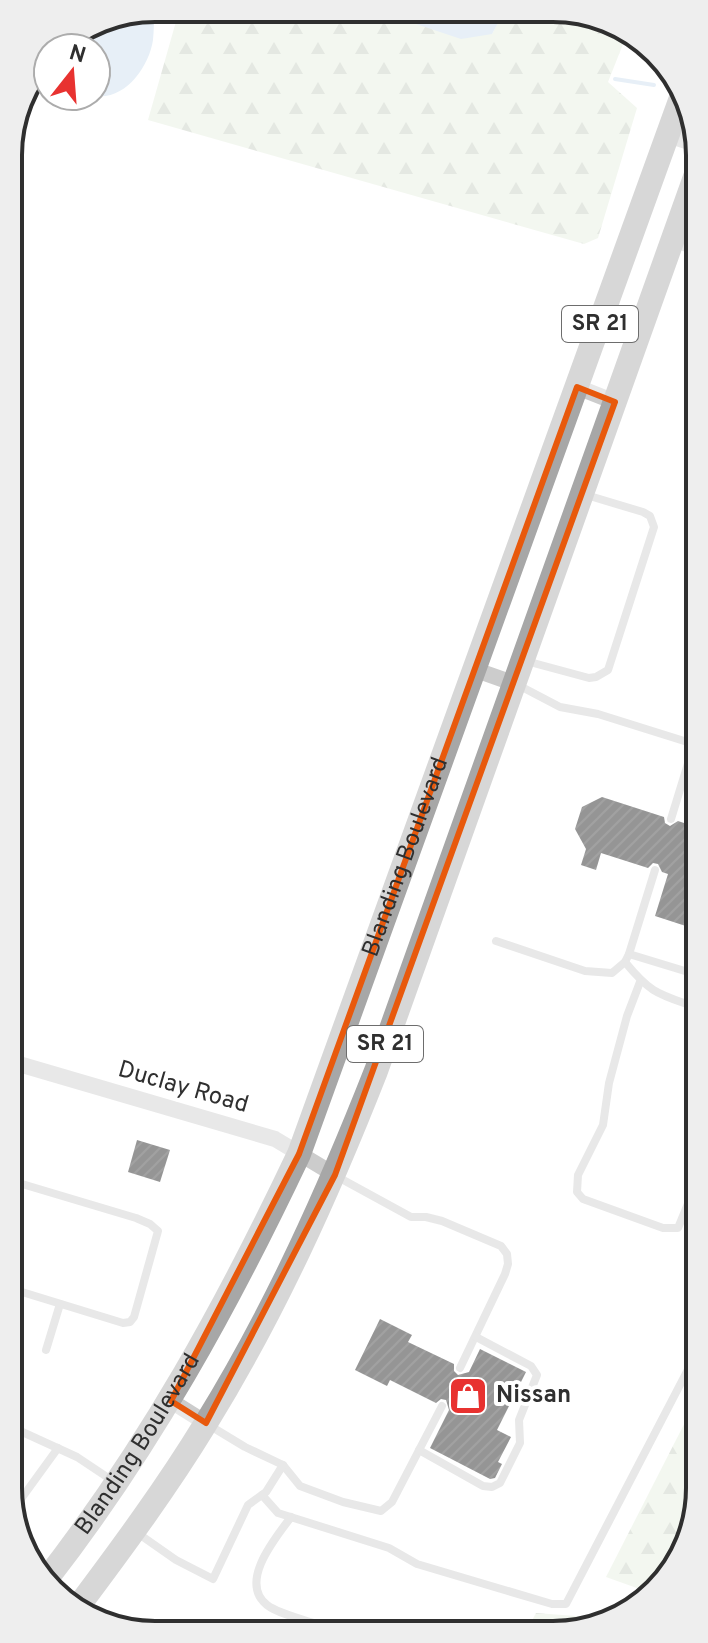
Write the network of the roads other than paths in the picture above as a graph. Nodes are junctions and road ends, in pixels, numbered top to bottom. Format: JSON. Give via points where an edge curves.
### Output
{"nodes":[{"id":1,"x":677,"y":108,"type":"edge"},
{"id":2,"x":667,"y":135,"type":"junction"},
{"id":3,"x":685,"y":141,"type":"edge"},
{"id":4,"x":686,"y":204,"type":"edge"},
{"id":5,"x":672,"y":243,"type":"junction"},
{"id":6,"x":686,"y":248,"type":"edge"},
{"id":7,"x":577,"y":387,"type":"junction"},
{"id":8,"x":615,"y":402,"type":"junction"},
{"id":9,"x":582,"y":494,"type":"junction"},
{"id":10,"x":522,"y":660,"type":"junction"},
{"id":11,"x":476,"y":670,"type":"junction"},
{"id":12,"x":513,"y":683,"type":"junction"},
{"id":13,"x":686,"y":742,"type":"edge"},
{"id":14,"x":686,"y":775,"type":"edge"},
{"id":15,"x":671,"y":819,"type":"dead end"},
{"id":16,"x":655,"y":870,"type":"dead end"},
{"id":17,"x":496,"y":941,"type":"dead end"},
{"id":18,"x":627,"y":958,"type":"junction"},
{"id":19,"x":686,"y":972,"type":"edge"},
{"id":20,"x":640,"y":982,"type":"junction"},
{"id":21,"x":686,"y":1004,"type":"edge"},
{"id":22,"x":22,"y":1065,"type":"edge"},
{"id":23,"x":299,"y":1154,"type":"junction"},
{"id":24,"x":335,"y":1175,"type":"junction"},
{"id":25,"x":22,"y":1184,"type":"edge"},
{"id":26,"x":686,"y":1209,"type":"edge"},
{"id":27,"x":22,"y":1292,"type":"edge"},
{"id":28,"x":60,"y":1304,"type":"junction"},
{"id":29,"x":476,"y":1337,"type":"junction"},
{"id":30,"x":46,"y":1350,"type":"dead end"},
{"id":31,"x":460,"y":1368,"type":"dead end"},
{"id":32,"x":686,"y":1373,"type":"edge"},
{"id":33,"x":171,"y":1401,"type":"junction"},
{"id":34,"x":442,"y":1406,"type":"dead end"},
{"id":35,"x":206,"y":1423,"type":"junction"},
{"id":36,"x":22,"y":1432,"type":"edge"},
{"id":37,"x":58,"y":1448,"type":"junction"},
{"id":38,"x":419,"y":1450,"type":"junction"},
{"id":39,"x":283,"y":1465,"type":"junction"},
{"id":40,"x":117,"y":1484,"type":"junction"},
{"id":41,"x":262,"y":1495,"type":"junction"},
{"id":42,"x":22,"y":1497,"type":"edge"},
{"id":43,"x":291,"y":1517,"type":"junction"},
{"id":44,"x":135,"y":1531,"type":"junction"},
{"id":45,"x":52,"y":1572,"type":"edge"},
{"id":46,"x":83,"y":1600,"type":"edge"},
{"id":47,"x":309,"y":1621,"type":"edge"}],
"edges":[{"from":1,"to":2,"type":"main road","name":"Blanding Boulevard","number":"SR 21"},
{"from":2,"to":3,"type":"street"},
{"from":2,"to":7,"type":"main road","name":"Blanding Boulevard","number":"SR 21"},
{"from":4,"to":5,"type":"main road","name":"Blanding Boulevard","number":"SR 21"},
{"from":5,"to":6,"type":"lane"},
{"from":5,"to":8,"type":"main road","name":"Blanding Boulevard","number":"SR 21"},
{"from":7,"to":8,"type":"street"},
{"from":7,"to":11,"type":"main road","name":"Blanding Boulevard","number":"SR 21"},
{"from":8,"to":9,"type":"main road","name":"Blanding Boulevard","number":"SR 21"},
{"from":9,"to":10,"type":"main road","name":"Blanding Boulevard","number":"SR 21"},
{"from":9,"to":10,"type":"lane","via":[[643,512],[654,527],[608,670],[589,678]]},
{"from":10,"to":12,"type":"main road","name":"Blanding Boulevard","number":"SR 21"},
{"from":11,"to":12,"type":"street"},
{"from":11,"to":23,"type":"main road","name":"Blanding Boulevard","number":"SR 21"},
{"from":12,"to":13,"type":"lane","via":[[560,707]]},
{"from":12,"to":24,"type":"main road","name":"Blanding Boulevard","number":"SR 21"},
{"from":14,"to":15,"type":"lane"},
{"from":16,"to":18,"type":"lane"},
{"from":17,"to":18,"type":"lane","via":[[593,973],[612,973]]},
{"from":18,"to":19,"type":"lane"},
{"from":18,"to":20,"type":"lane"},
{"from":20,"to":21,"type":"lane"},
{"from":20,"to":26,"type":"lane","via":[[609,1083],[603,1125],[578,1175],[577,1192],[583,1199],[663,1228],[678,1228]]},
{"from":22,"to":23,"type":"street","name":"Duclay Road","via":[[275,1139]]},
{"from":23,"to":24,"type":"street","name":"Duclay Road"},
{"from":23,"to":33,"type":"main road","name":"Blanding Boulevard","number":"SR 21","via":[[241,1275]]},
{"from":24,"to":29,"type":"lane","via":[[411,1217],[442,1221],[501,1246],[508,1264]]},
{"from":24,"to":35,"type":"main road","name":"Blanding Boulevard","number":"SR 21"},
{"from":25,"to":28,"type":"lane","via":[[157,1229],[130,1322]]},
{"from":27,"to":28,"type":"lane"},
{"from":28,"to":30,"type":"lane"},
{"from":29,"to":31,"type":"lane"},
{"from":29,"to":38,"type":"lane","via":[[531,1366],[537,1375],[507,1472],[500,1483],[483,1486]]},
{"from":32,"to":43,"type":"lane","via":[[566,1604],[417,1564],[389,1548]]},
{"from":33,"to":35,"type":"street"},
{"from":33,"to":40,"type":"main road","name":"Blanding Boulevard","number":"SR 21"},
{"from":34,"to":38,"type":"lane"},
{"from":35,"to":39,"type":"lane"},
{"from":35,"to":44,"type":"main road","name":"Blanding Boulevard","number":"SR 21"},
{"from":36,"to":37,"type":"lane"},
{"from":37,"to":40,"type":"lane"},
{"from":37,"to":42,"type":"lane"},
{"from":38,"to":39,"type":"lane","via":[[392,1502],[381,1511],[300,1486]]},
{"from":39,"to":41,"type":"lane"},
{"from":40,"to":45,"type":"main road","name":"Blanding Boulevard","number":"SR 21"},
{"from":41,"to":43,"type":"lane","via":[[278,1513]]},
{"from":41,"to":44,"type":"lane","via":[[248,1505],[213,1579]]},
{"from":43,"to":47,"type":"lane","via":[[260,1567],[259,1596],[268,1606]]},
{"from":44,"to":46,"type":"main road","name":"Blanding Boulevard","number":"SR 21"}]}
